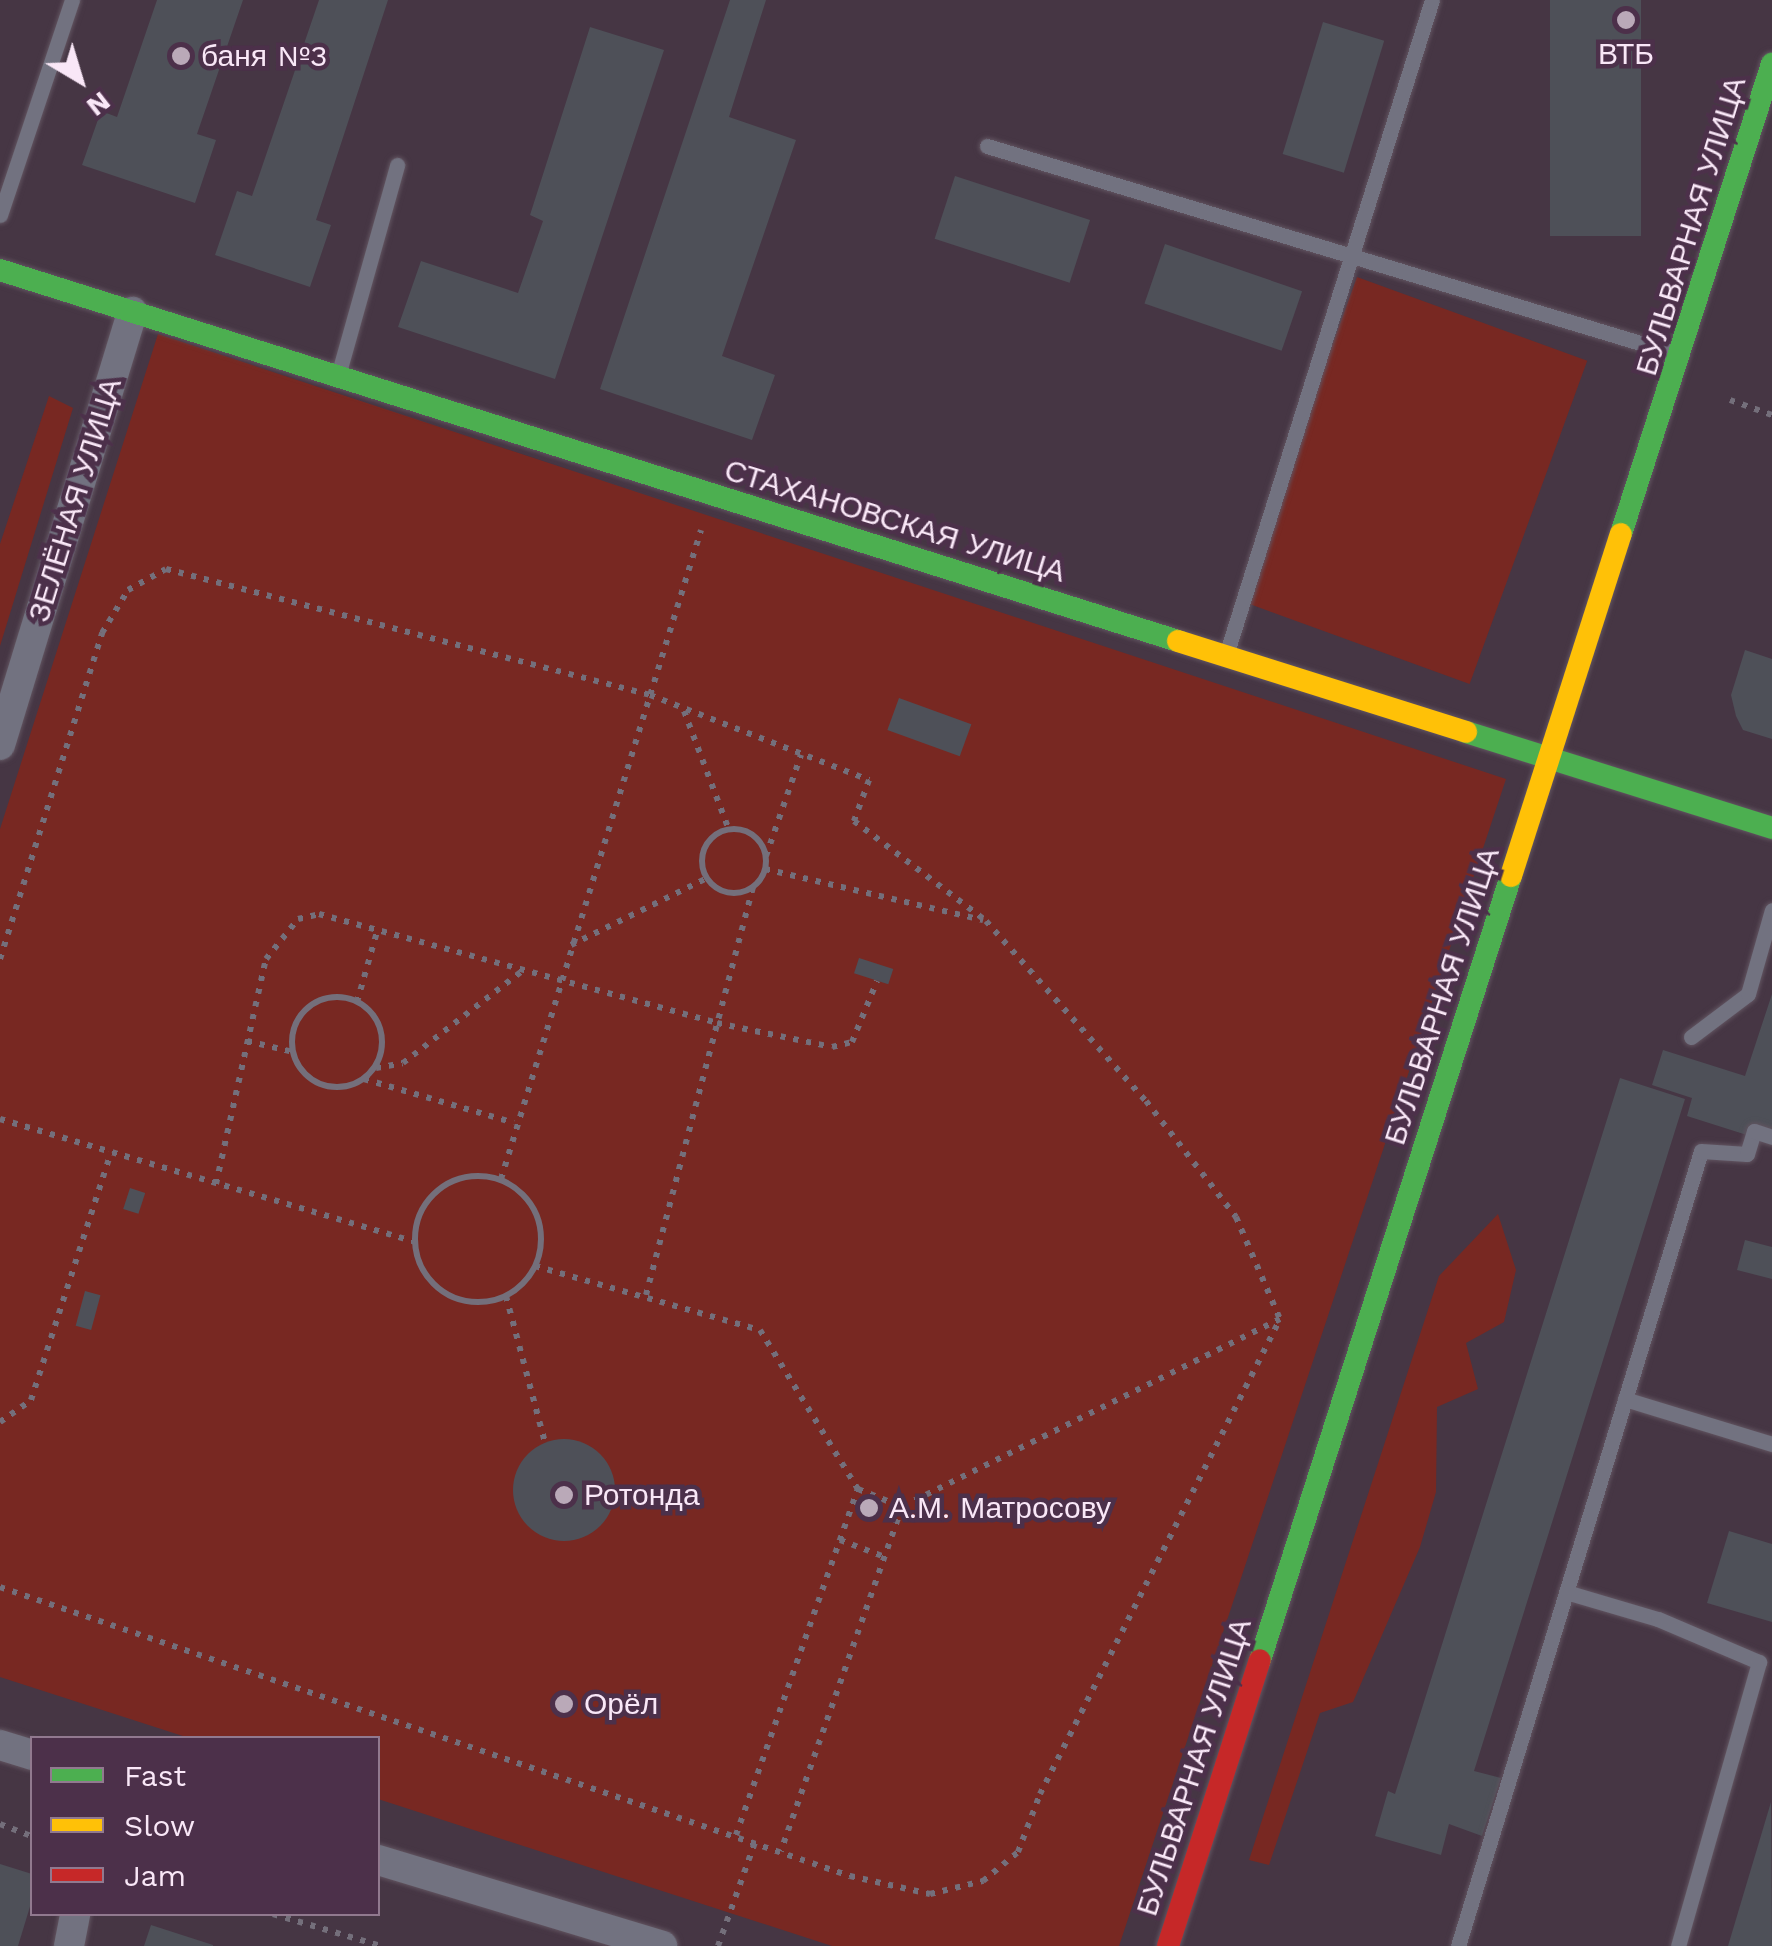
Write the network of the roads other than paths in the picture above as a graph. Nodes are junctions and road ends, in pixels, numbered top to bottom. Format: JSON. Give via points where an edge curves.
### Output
{"nodes":[{"id":1,"x":72,"y":0,"type":"edge"},
{"id":2,"x":1432,"y":0,"type":"edge"},
{"id":3,"x":1772,"y":64,"type":"edge"},
{"id":4,"x":987,"y":146,"type":"dead end"},
{"id":5,"x":397,"y":165,"type":"dead end"},
{"id":6,"x":0,"y":215,"type":"edge"},
{"id":7,"x":1353,"y":252,"type":"junction"},
{"id":8,"x":0,"y":270,"type":"edge"},
{"id":9,"x":132,"y":312,"type":"junction"},
{"id":10,"x":1682,"y":356,"type":"junction"},
{"id":11,"x":338,"y":376,"type":"junction"},
{"id":12,"x":1226,"y":656,"type":"junction"},
{"id":13,"x":0,"y":745,"type":"edge"},
{"id":14,"x":1551,"y":758,"type":"junction"},
{"id":15,"x":1772,"y":828,"type":"edge"},
{"id":16,"x":1772,"y":910,"type":"edge"},
{"id":17,"x":1691,"y":1037,"type":"dead end"},
{"id":18,"x":1772,"y":1136,"type":"edge"},
{"id":19,"x":1626,"y":1399,"type":"junction"},
{"id":20,"x":1772,"y":1444,"type":"edge"},
{"id":21,"x":1566,"y":1592,"type":"junction"},
{"id":22,"x":0,"y":1745,"type":"edge"},
{"id":23,"x":30,"y":1753,"type":"edge"},
{"id":24,"x":380,"y":1861,"type":"edge"},
{"id":25,"x":75,"y":1916,"type":"edge"},
{"id":26,"x":69,"y":1946,"type":"edge"},
{"id":27,"x":662,"y":1946,"type":"edge"},
{"id":28,"x":1168,"y":1946,"type":"edge"},
{"id":29,"x":1458,"y":1946,"type":"edge"},
{"id":30,"x":1678,"y":1946,"type":"edge"}],
"edges":[{"from":1,"to":6,"type":"lane"},
{"from":2,"to":7,"type":"lane"},
{"from":3,"to":10,"type":"main road","name":"БУЛЬВАРНАЯ УЛИЦА"},
{"from":4,"to":7,"type":"lane"},
{"from":5,"to":11,"type":"lane"},
{"from":7,"to":10,"type":"lane"},
{"from":7,"to":12,"type":"lane"},
{"from":8,"to":9,"type":"main road","name":"СТАХАНОВСКАЯ УЛИЦА"},
{"from":9,"to":11,"type":"main road","name":"СТАХАНОВСКАЯ УЛИЦА"},
{"from":9,"to":13,"type":"street","name":"ЗЕЛЁНАЯ УЛИЦА"},
{"from":10,"to":14,"type":"main road","name":"БУЛЬВАРНАЯ УЛИЦА"},
{"from":11,"to":12,"type":"main road","name":"СТАХАНОВСКАЯ УЛИЦА"},
{"from":12,"to":14,"type":"main road","name":"СТАХАНОВСКАЯ УЛИЦА"},
{"from":14,"to":15,"type":"main road","name":"СТАХАНОВСКАЯ УЛИЦА"},
{"from":14,"to":28,"type":"main road","name":"БУЛЬВАРНАЯ УЛИЦА"},
{"from":16,"to":17,"type":"lane","via":[[1748,994]]},
{"from":18,"to":19,"type":"lane","via":[[1754,1131],[1747,1154],[1701,1151]]},
{"from":19,"to":20,"type":"lane"},
{"from":19,"to":21,"type":"lane"},
{"from":21,"to":29,"type":"lane"},
{"from":21,"to":30,"type":"lane","via":[[1658,1618],[1759,1662]]},
{"from":22,"to":23,"type":"street"},
{"from":24,"to":27,"type":"street"},
{"from":25,"to":26,"type":"street"}]}
